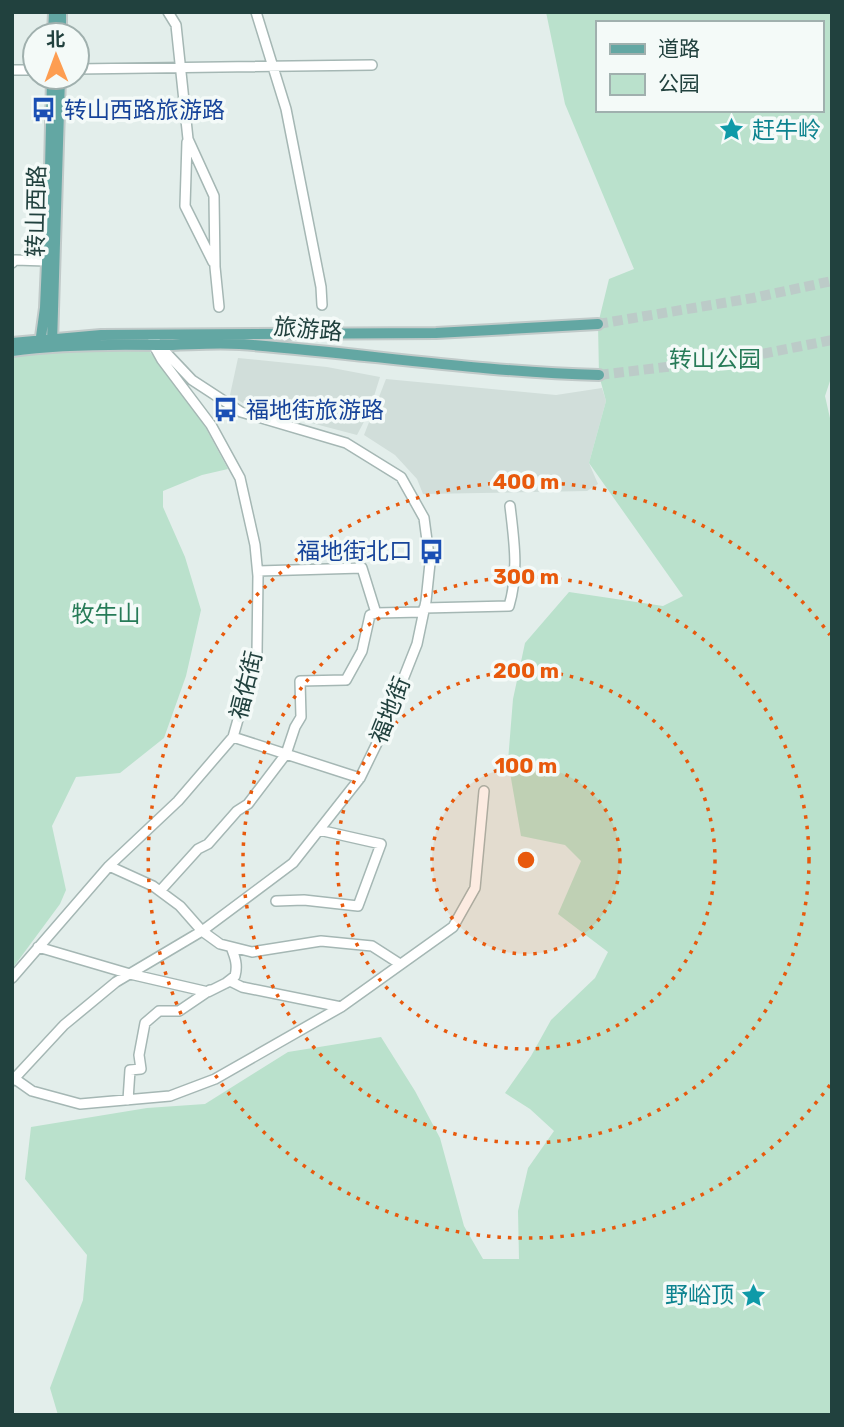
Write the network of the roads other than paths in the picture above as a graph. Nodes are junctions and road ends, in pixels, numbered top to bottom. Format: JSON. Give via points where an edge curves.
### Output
{"nodes":[{"id":1,"x":168,"y":12,"type":"edge"},
{"id":2,"x":177,"y":12,"type":"edge"},
{"id":3,"x":256,"y":12,"type":"edge"},
{"id":4,"x":176,"y":26,"type":"junction"},
{"id":5,"x":372,"y":65,"type":"dead end"},
{"id":6,"x":273,"y":67,"type":"junction"},
{"id":7,"x":180,"y":68,"type":"junction"},
{"id":8,"x":91,"y":69,"type":"edge"},
{"id":9,"x":52,"y":91,"type":"edge"},
{"id":10,"x":60,"y":91,"type":"edge"},
{"id":11,"x":188,"y":139,"type":"junction"},
{"id":12,"x":46,"y":261,"type":"junction"},
{"id":13,"x":12,"y":263,"type":"edge"},
{"id":14,"x":215,"y":267,"type":"junction"},
{"id":15,"x":321,"y":305,"type":"dead end"},
{"id":16,"x":219,"y":307,"type":"dead end"},
{"id":17,"x":598,"y":324,"type":"tunnel mouth"},
{"id":18,"x":154,"y":341,"type":"junction"},
{"id":19,"x":12,"y":343,"type":"edge"},
{"id":20,"x":46,"y":343,"type":"junction"},
{"id":21,"x":12,"y":351,"type":"edge"},
{"id":22,"x":599,"y":375,"type":"tunnel mouth"},
{"id":23,"x":510,"y":506,"type":"dead end"},
{"id":24,"x":258,"y":571,"type":"junction"},
{"id":25,"x":424,"y":610,"type":"junction"},
{"id":26,"x":376,"y":613,"type":"junction"},
{"id":27,"x":233,"y":737,"type":"junction"},
{"id":28,"x":286,"y":754,"type":"junction"},
{"id":29,"x":360,"y":778,"type":"junction"},
{"id":30,"x":484,"y":791,"type":"dead end"},
{"id":31,"x":319,"y":830,"type":"junction"},
{"id":32,"x":109,"y":866,"type":"junction"},
{"id":33,"x":160,"y":891,"type":"junction"},
{"id":34,"x":276,"y":901,"type":"dead end"},
{"id":35,"x":202,"y":931,"type":"junction"},
{"id":36,"x":38,"y":947,"type":"junction"},
{"id":37,"x":230,"y":947,"type":"junction"},
{"id":38,"x":400,"y":964,"type":"junction"},
{"id":39,"x":130,"y":974,"type":"junction"},
{"id":40,"x":12,"y":978,"type":"edge"},
{"id":41,"x":230,"y":981,"type":"junction"},
{"id":42,"x":208,"y":992,"type":"junction"},
{"id":43,"x":341,"y":1007,"type":"junction"},
{"id":44,"x":13,"y":1080,"type":"edge"},
{"id":45,"x":128,"y":1100,"type":"junction"}],
"edges":[{"from":1,"to":4,"type":"street"},
{"from":2,"to":4,"type":"street"},
{"from":3,"to":6,"type":"street"},
{"from":4,"to":7,"type":"street"},
{"from":5,"to":6,"type":"street"},
{"from":6,"to":7,"type":"street"},
{"from":6,"to":15,"type":"street","via":[[286,109]]},
{"from":7,"to":8,"type":"street"},
{"from":7,"to":11,"type":"street"},
{"from":9,"to":12,"type":"main road","name":"转山西路"},
{"from":10,"to":20,"type":"main road","name":"转山西路","via":[[56,266]]},
{"from":11,"to":14,"type":"street","via":[[214,196]]},
{"from":11,"to":14,"type":"street","via":[[185,206]]},
{"from":12,"to":13,"type":"street"},
{"from":12,"to":20,"type":"main road","name":"转山西路"},
{"from":14,"to":16,"type":"street"},
{"from":17,"to":18,"type":"main road","name":"旅游路"},
{"from":18,"to":20,"type":"main road","name":"旅游路","via":[[101,335]]},
{"from":18,"to":22,"type":"main road","name":"旅游路","via":[[329,351],[538,374]]},
{"from":18,"to":24,"type":"street","name":"福佑街","via":[[211,425],[240,478]]},
{"from":18,"to":25,"type":"street","name":"福地街","via":[[192,380],[241,412],[346,443],[401,477],[424,518],[430,563]]},
{"from":19,"to":20,"type":"main road","name":"旅游路"},
{"from":20,"to":21,"type":"main road","name":"旅游路"},
{"from":23,"to":25,"type":"street","via":[[515,575],[509,606]]},
{"from":24,"to":26,"type":"street","via":[[362,568]]},
{"from":24,"to":27,"type":"street","name":"福佑街","via":[[257,653]]},
{"from":25,"to":26,"type":"street"},
{"from":25,"to":29,"type":"street","name":"福地街","via":[[412,655]]},
{"from":26,"to":28,"type":"street","via":[[370,615],[362,651],[346,680],[300,681],[301,717]]},
{"from":27,"to":28,"type":"street"},
{"from":27,"to":32,"type":"street","name":"福佑街","via":[[178,801]]},
{"from":28,"to":29,"type":"street"},
{"from":28,"to":33,"type":"street","via":[[248,804]]},
{"from":29,"to":31,"type":"street","name":"福地街"},
{"from":30,"to":38,"type":"street","via":[[475,888],[453,927]]},
{"from":31,"to":34,"type":"street","via":[[381,844],[358,906]]},
{"from":31,"to":35,"type":"street","name":"福地街","via":[[293,863]]},
{"from":32,"to":33,"type":"street"},
{"from":32,"to":36,"type":"street","name":"福佑街"},
{"from":33,"to":35,"type":"street"},
{"from":35,"to":37,"type":"street"},
{"from":35,"to":39,"type":"street","name":"福地街"},
{"from":36,"to":39,"type":"street"},
{"from":36,"to":40,"type":"street","name":"福佑街"},
{"from":37,"to":38,"type":"street","via":[[253,952],[334,942],[372,946]]},
{"from":37,"to":41,"type":"street","via":[[237,971]]},
{"from":38,"to":43,"type":"street"},
{"from":39,"to":42,"type":"street"},
{"from":39,"to":44,"type":"street","name":"福地街","via":[[64,1026]]},
{"from":41,"to":42,"type":"street"},
{"from":41,"to":43,"type":"street"},
{"from":42,"to":45,"type":"street","via":[[179,1012],[159,1011],[145,1023],[141,1069],[130,1070]]},
{"from":43,"to":45,"type":"street","via":[[215,1079],[170,1096]]},
{"from":44,"to":45,"type":"street","via":[[32,1091],[80,1104]]}]}
